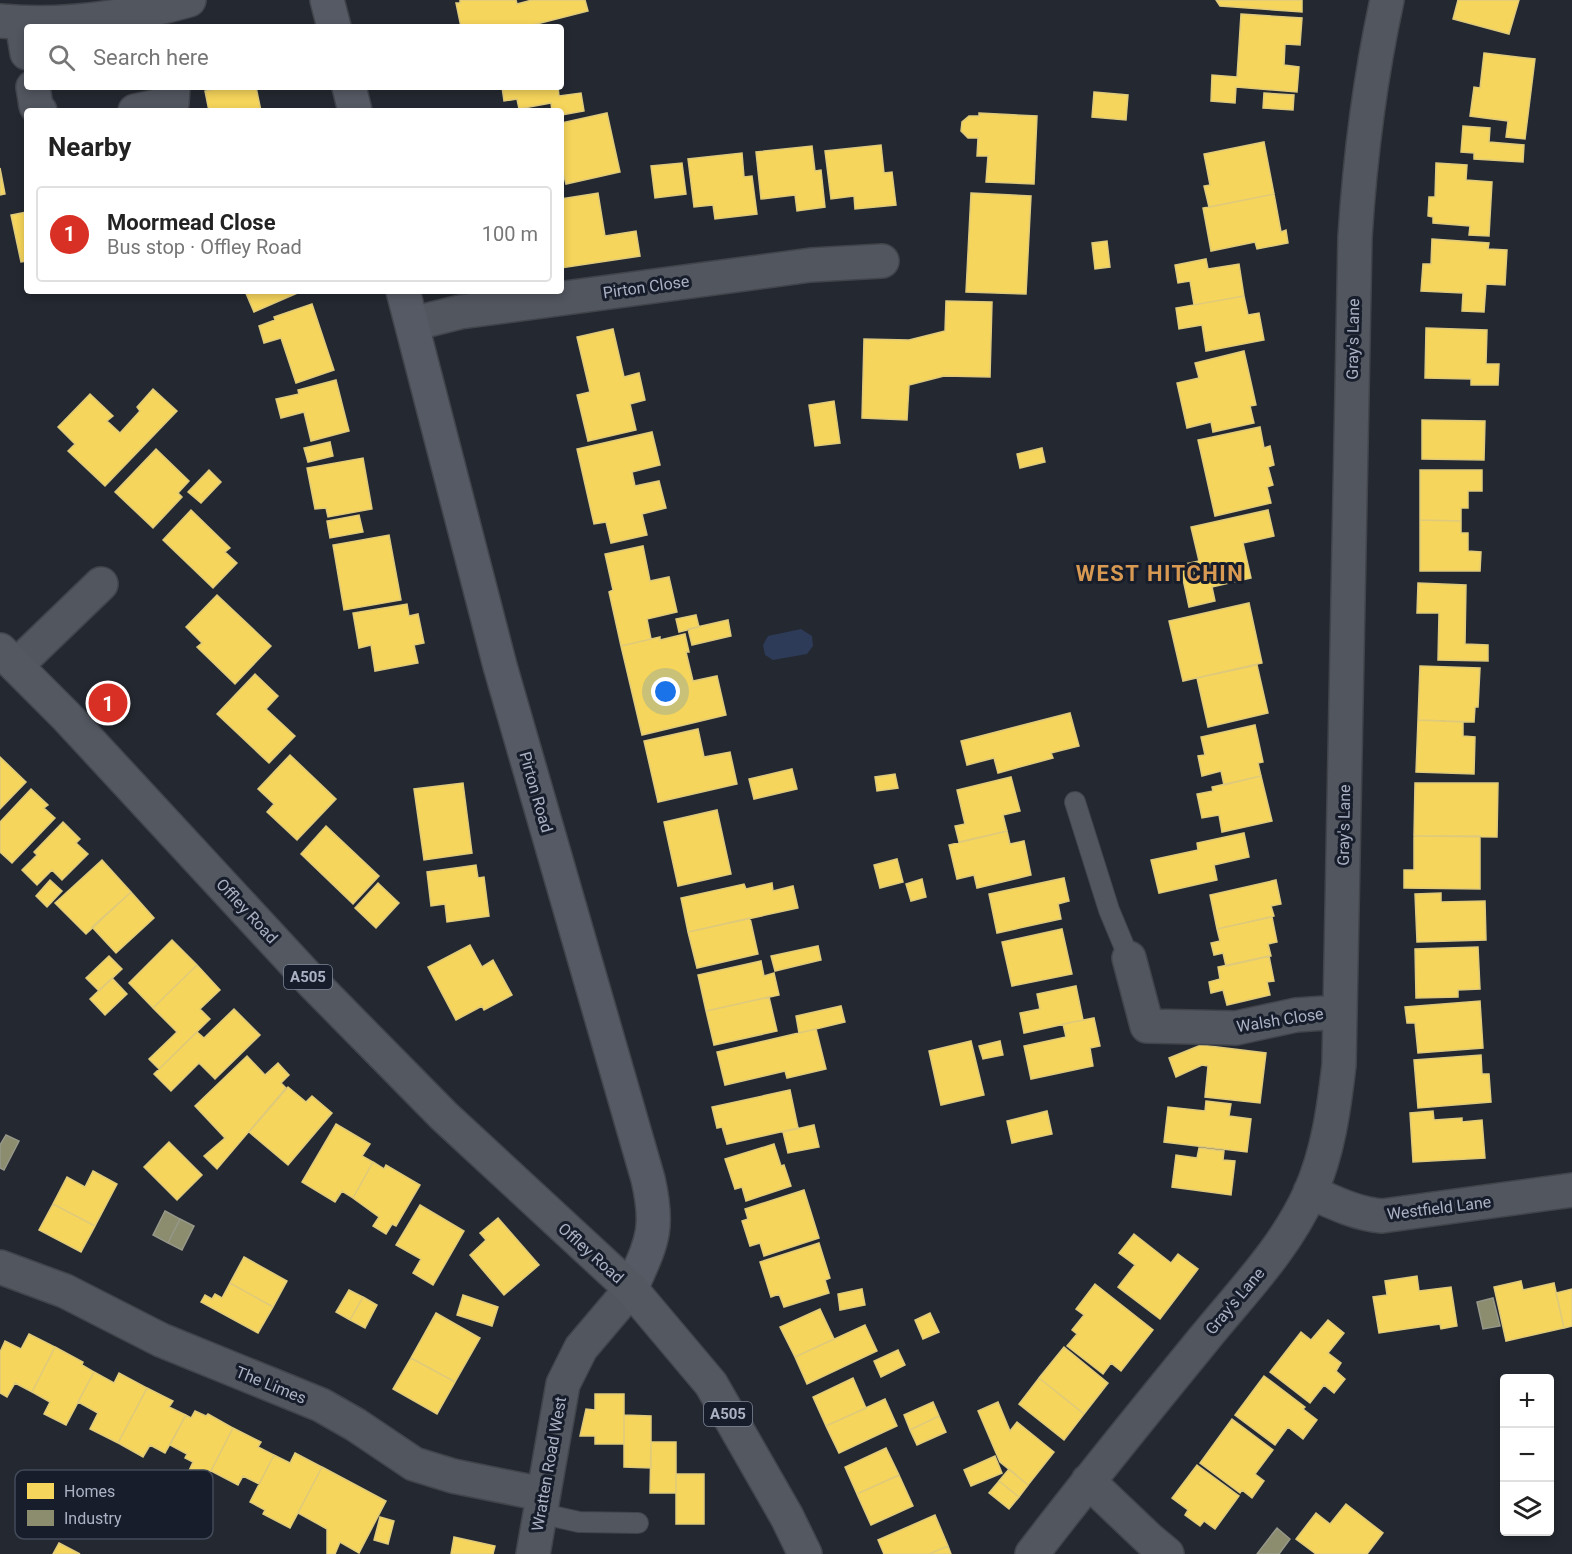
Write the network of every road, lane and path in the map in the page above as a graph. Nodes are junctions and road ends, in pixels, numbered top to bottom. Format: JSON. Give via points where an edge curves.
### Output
{"nodes":[{"id":1,"x":189,"y":0,"type":"edge"},
{"id":2,"x":327,"y":0,"type":"edge"},
{"id":3,"x":1387,"y":0,"type":"edge"},
{"id":4,"x":159,"y":18,"type":"edge"},
{"id":5,"x":67,"y":24,"type":"edge"},
{"id":6,"x":333,"y":24,"type":"edge"},
{"id":7,"x":33,"y":90,"type":"edge"},
{"id":8,"x":173,"y":90,"type":"edge"},
{"id":9,"x":350,"y":90,"type":"edge"},
{"id":10,"x":38,"y":108,"type":"edge"},
{"id":11,"x":149,"y":108,"type":"edge"},
{"id":12,"x":354,"y":108,"type":"edge"},
{"id":13,"x":882,"y":261,"type":"dead end"},
{"id":14,"x":403,"y":294,"type":"edge"},
{"id":15,"x":412,"y":324,"type":"junction"},
{"id":16,"x":101,"y":584,"type":"dead end"},
{"id":17,"x":8,"y":658,"type":"edge"},
{"id":18,"x":1075,"y":802,"type":"dead end"},
{"id":19,"x":1129,"y":958,"type":"joint"},
{"id":20,"x":1340,"y":1012,"type":"junction"},
{"id":21,"x":1572,"y":1190,"type":"edge"},
{"id":22,"x":1310,"y":1192,"type":"junction"},
{"id":23,"x":0,"y":1267,"type":"edge"},
{"id":24,"x":631,"y":1289,"type":"junction"},
{"id":25,"x":1088,"y":1481,"type":"junction"},
{"id":26,"x":541,"y":1504,"type":"junction"},
{"id":27,"x":638,"y":1523,"type":"dead end"},
{"id":28,"x":533,"y":1554,"type":"edge"},
{"id":29,"x":805,"y":1554,"type":"edge"},
{"id":30,"x":1032,"y":1554,"type":"edge"},
{"id":31,"x":1167,"y":1554,"type":"edge"}],
"edges":[{"from":1,"to":4,"type":"street"},
{"from":2,"to":6,"type":"main road"},
{"from":3,"to":20,"type":"street","name":"Gray's Lane","via":[[1365,127],[1355,237]]},
{"from":4,"to":5,"type":"street","via":[[101,18]]},
{"from":7,"to":10,"type":"street"},
{"from":8,"to":11,"type":"street","via":[[172,103]]},
{"from":9,"to":12,"type":"main road"},
{"from":13,"to":15,"type":"street","name":"Pirton Close","via":[[800,267],[460,312]]},
{"from":14,"to":15,"type":"main road","name":"Pirton Road"},
{"from":15,"to":24,"type":"main road","name":"Pirton Road","via":[[500,666],[648,1179],[653,1202],[652,1240]]},
{"from":16,"to":17,"type":"street"},
{"from":17,"to":24,"type":"main road","name":"Offley Road","number":"A505","via":[[444,1116]]},
{"from":18,"to":19,"type":"lane","via":[[1109,910]]},
{"from":19,"to":20,"type":"street","name":"Walsh Close","via":[[1147,1026],[1236,1028],[1296,1015]]},
{"from":20,"to":22,"type":"street","name":"Gray's Lane","via":[[1334,1109]]},
{"from":21,"to":22,"type":"street","name":"Westfield Lane","via":[[1382,1216],[1351,1209]]},
{"from":22,"to":25,"type":"street","name":"Gray's Lane","via":[[1274,1254]]},
{"from":23,"to":26,"type":"street","name":"The Limes","via":[[65,1291],[171,1344],[321,1405],[414,1464]]},
{"from":24,"to":26,"type":"street","name":"Wratten Road West","via":[[591,1334],[563,1384]]},
{"from":24,"to":29,"type":"main road","number":"A505","via":[[711,1384]]},
{"from":25,"to":30,"type":"street","name":"Gray's Lane"},
{"from":25,"to":31,"type":"street"},
{"from":26,"to":27,"type":"lane","via":[[579,1522]]},
{"from":26,"to":28,"type":"street","name":"Wratten Road West"}]}
